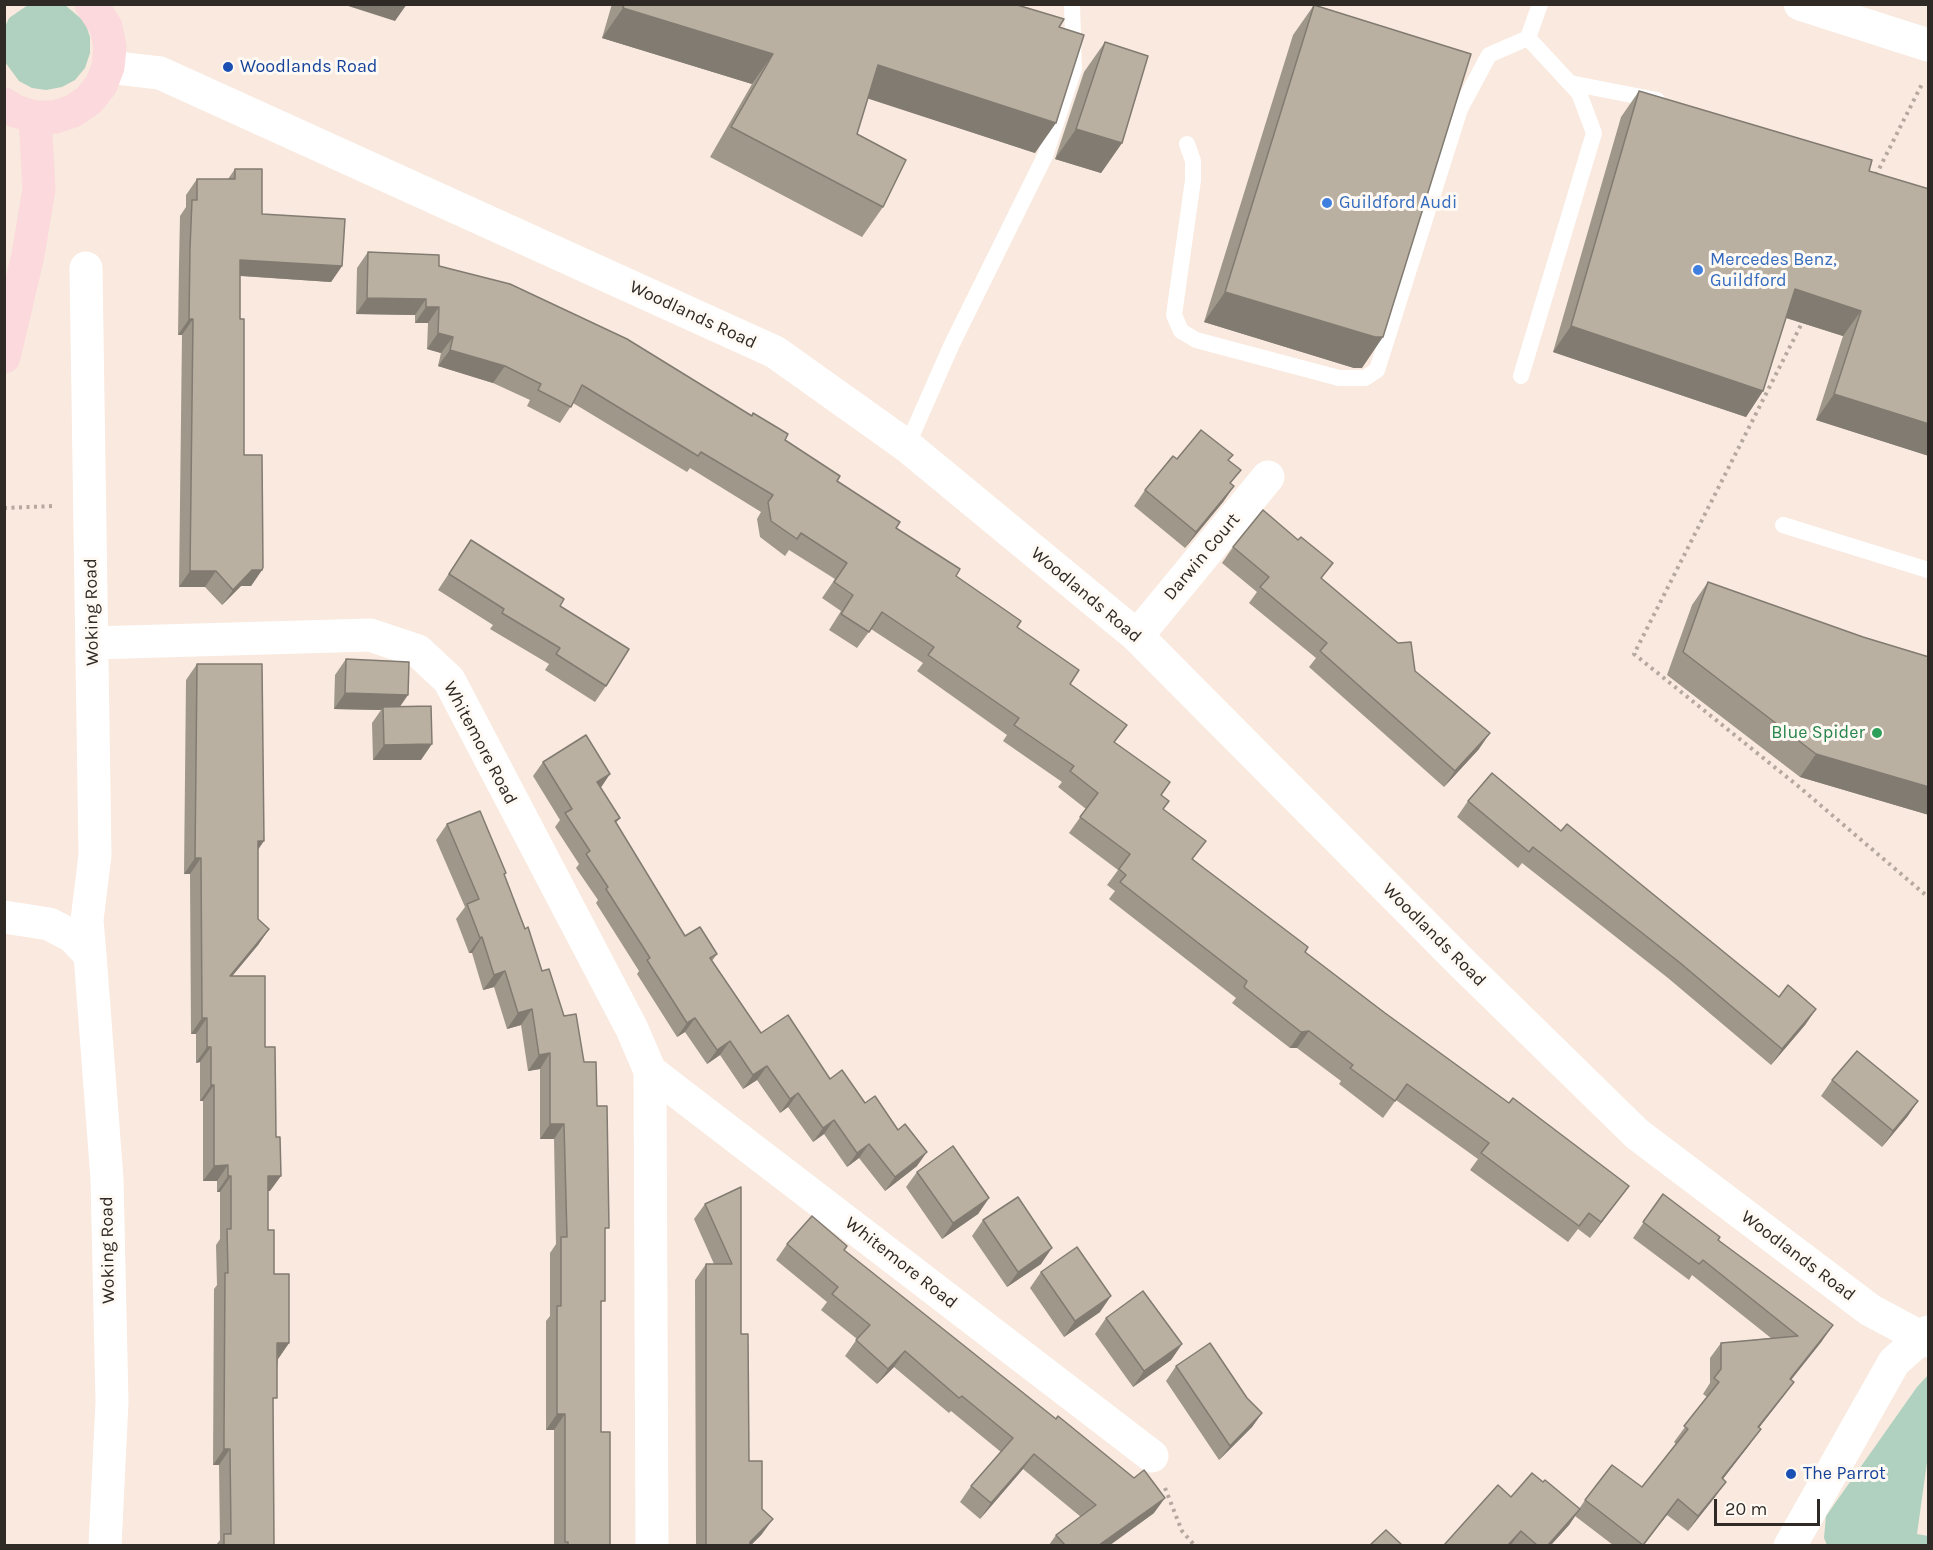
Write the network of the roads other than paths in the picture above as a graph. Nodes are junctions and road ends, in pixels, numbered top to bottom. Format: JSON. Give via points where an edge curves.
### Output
{"nodes":[{"id":1,"x":91,"y":4,"type":"edge"},
{"id":2,"x":1072,"y":4,"type":"edge"},
{"id":3,"x":1540,"y":4,"type":"edge"},
{"id":4,"x":1800,"y":4,"type":"edge"},
{"id":5,"x":1871,"y":16,"type":"edge"},
{"id":6,"x":1528,"y":38,"type":"junction"},
{"id":7,"x":1929,"y":45,"type":"edge"},
{"id":8,"x":108,"y":67,"type":"junction"},
{"id":9,"x":1570,"y":83,"type":"junction"},
{"id":10,"x":4,"y":104,"type":"edge"},
{"id":11,"x":1677,"y":106,"type":"edge"},
{"id":12,"x":35,"y":117,"type":"junction"},
{"id":13,"x":1187,"y":144,"type":"dead end"},
{"id":14,"x":86,"y":268,"type":"dead end"},
{"id":15,"x":10,"y":311,"type":"edge"},
{"id":16,"x":4,"y":357,"type":"edge"},
{"id":17,"x":1521,"y":376,"type":"dead end"},
{"id":18,"x":907,"y":446,"type":"junction"},
{"id":19,"x":1268,"y":477,"type":"dead end"},
{"id":20,"x":1782,"y":525,"type":"dead end"},
{"id":21,"x":1929,"y":570,"type":"edge"},
{"id":22,"x":1137,"y":636,"type":"junction"},
{"id":23,"x":92,"y":643,"type":"junction"},
{"id":24,"x":4,"y":918,"type":"edge"},
{"id":25,"x":90,"y":955,"type":"junction"},
{"id":26,"x":650,"y":1071,"type":"junction"},
{"id":27,"x":1927,"y":1337,"type":"edge"},
{"id":28,"x":1152,"y":1456,"type":"road end"},
{"id":29,"x":105,"y":1545,"type":"edge"},
{"id":30,"x":652,"y":1545,"type":"edge"},
{"id":31,"x":1790,"y":1545,"type":"edge"}],
"edges":[{"from":1,"to":8,"type":"main road","via":[[106,27]]},
{"from":2,"to":18,"type":"lane","via":[[1074,69],[1045,156],[952,344]]},
{"from":3,"to":6,"type":"lane"},
{"from":4,"to":5,"type":"street"},
{"from":5,"to":7,"type":"street"},
{"from":6,"to":9,"type":"lane"},
{"from":6,"to":13,"type":"lane","via":[[1489,56],[1460,109],[1377,370],[1365,378],[1339,378],[1196,340],[1181,331],[1174,315],[1193,180],[1193,161]]},
{"from":8,"to":12,"type":"main road","via":[[101,85],[73,111]]},
{"from":8,"to":18,"type":"street","name":"Woodlands Road","via":[[160,73],[775,352]]},
{"from":9,"to":11,"type":"lane"},
{"from":9,"to":17,"type":"lane","via":[[1579,93],[1594,133]]},
{"from":10,"to":12,"type":"main road"},
{"from":12,"to":15,"type":"main road","via":[[39,189]]},
{"from":14,"to":23,"type":"street","name":"Woking Road"},
{"from":15,"to":16,"type":"main road"},
{"from":18,"to":22,"type":"street","name":"Woodlands Road"},
{"from":19,"to":22,"type":"street","name":"Darwin Court"},
{"from":20,"to":21,"type":"lane"},
{"from":22,"to":27,"type":"street","name":"Woodlands Road","via":[[1636,1134],[1870,1310]]},
{"from":23,"to":25,"type":"street","name":"Woking Road","via":[[95,855],[87,921]]},
{"from":23,"to":26,"type":"street","name":"Whitemore Road","via":[[370,636],[418,651],[449,680],[632,1029]]},
{"from":24,"to":25,"type":"street","via":[[49,924],[72,936]]},
{"from":25,"to":29,"type":"street","name":"Woking Road","via":[[107,1179],[112,1402]]},
{"from":26,"to":28,"type":"street","name":"Whitemore Road"},
{"from":26,"to":30,"type":"street","name":"Whitemore Road"},
{"from":27,"to":31,"type":"street","via":[[1894,1362]]}]}
